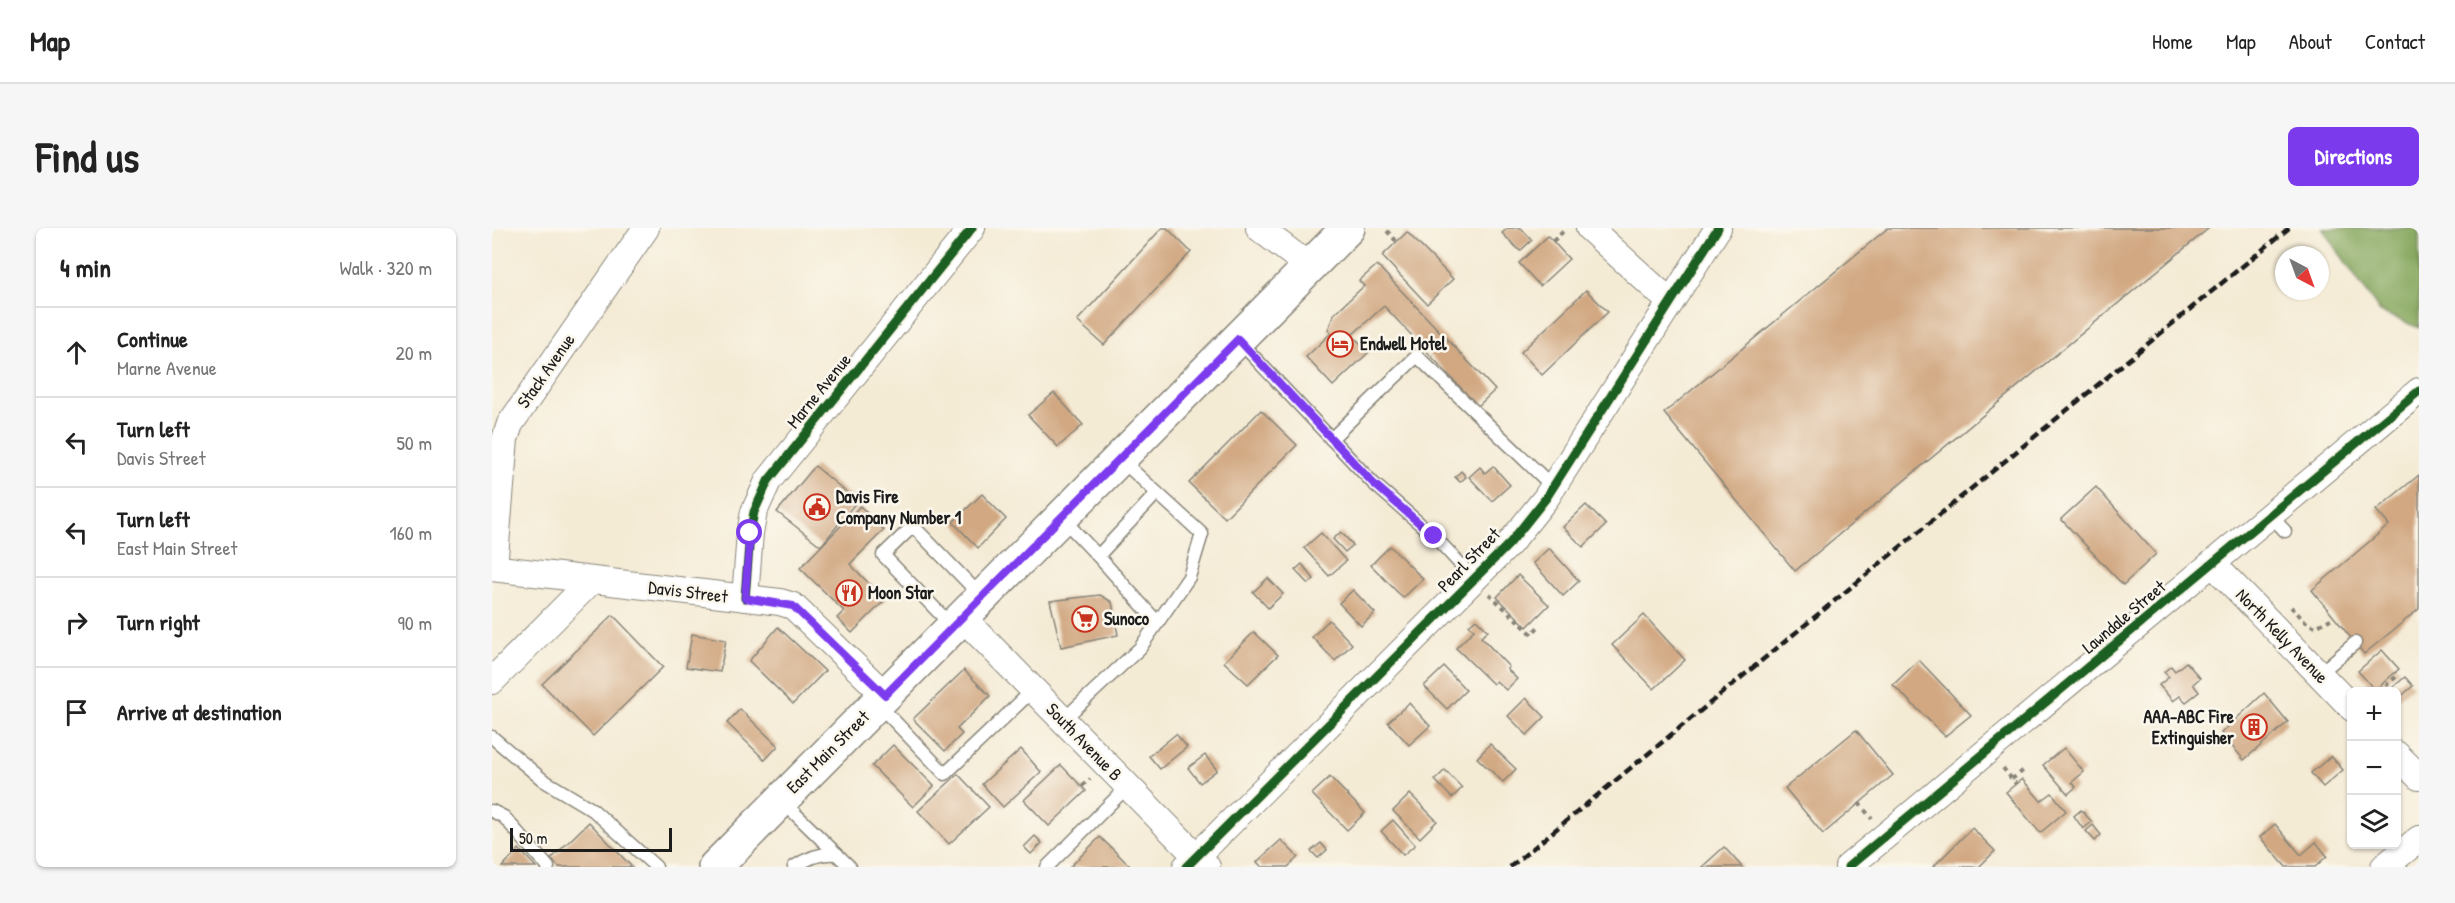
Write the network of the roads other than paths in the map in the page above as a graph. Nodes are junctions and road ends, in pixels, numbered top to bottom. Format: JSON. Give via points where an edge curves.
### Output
{"nodes":[{"id":1,"x":646,"y":228,"type":"edge"},
{"id":2,"x":972,"y":228,"type":"edge"},
{"id":3,"x":1258,"y":228,"type":"edge"},
{"id":4,"x":1348,"y":228,"type":"edge"},
{"id":5,"x":1589,"y":228,"type":"edge"},
{"id":6,"x":1718,"y":228,"type":"edge"},
{"id":7,"x":1310,"y":267,"type":"junction"},
{"id":8,"x":1670,"y":302,"type":"junction"},
{"id":9,"x":1238,"y":339,"type":"junction"},
{"id":10,"x":2419,"y":391,"type":"edge"},
{"id":11,"x":1331,"y":439,"type":"junction"},
{"id":12,"x":1119,"y":458,"type":"junction"},
{"id":13,"x":1553,"y":487,"type":"junction"},
{"id":14,"x":1157,"y":493,"type":"junction"},
{"id":15,"x":1060,"y":517,"type":"junction"},
{"id":16,"x":1098,"y":556,"type":"junction"},
{"id":17,"x":2213,"y":564,"type":"junction"},
{"id":18,"x":493,"y":568,"type":"edge"},
{"id":19,"x":1474,"y":579,"type":"junction"},
{"id":20,"x":591,"y":580,"type":"junction"},
{"id":21,"x":745,"y":598,"type":"junction"},
{"id":22,"x":965,"y":613,"type":"junction"},
{"id":23,"x":1158,"y":622,"type":"junction"},
{"id":24,"x":2355,"y":643,"type":"dead end"},
{"id":25,"x":2319,"y":674,"type":"junction"},
{"id":26,"x":492,"y":681,"type":"edge"},
{"id":27,"x":1033,"y":690,"type":"junction"},
{"id":28,"x":881,"y":699,"type":"junction"},
{"id":29,"x":2347,"y":703,"type":"edge"},
{"id":30,"x":1063,"y":720,"type":"junction"},
{"id":31,"x":492,"y":737,"type":"edge"},
{"id":32,"x":2401,"y":758,"type":"edge"},
{"id":33,"x":2419,"y":777,"type":"edge"},
{"id":34,"x":1128,"y":786,"type":"junction"},
{"id":35,"x":781,"y":800,"type":"junction"},
{"id":36,"x":492,"y":811,"type":"edge"},
{"id":37,"x":2419,"y":839,"type":"edge"},
{"id":38,"x":837,"y":854,"type":"junction"},
{"id":39,"x":1197,"y":864,"type":"edge"},
{"id":40,"x":548,"y":867,"type":"edge"},
{"id":41,"x":656,"y":867,"type":"edge"},
{"id":42,"x":715,"y":867,"type":"edge"},
{"id":43,"x":794,"y":867,"type":"edge"},
{"id":44,"x":850,"y":867,"type":"edge"},
{"id":45,"x":1047,"y":867,"type":"edge"},
{"id":46,"x":1848,"y":867,"type":"edge"},
{"id":47,"x":2384,"y":867,"type":"edge"}],
"edges":[{"from":1,"to":18,"type":"street","name":"Stack Avenue","via":[[510,424],[505,439]]},
{"from":2,"to":21,"type":"street","name":"Marne Avenue","via":[[768,481],[754,512]]},
{"from":3,"to":7,"type":"street"},
{"from":4,"to":7,"type":"main road","name":"East Main Street"},
{"from":5,"to":8,"type":"street"},
{"from":6,"to":8,"type":"street","name":"Pearl Street"},
{"from":7,"to":9,"type":"main road","name":"East Main Street"},
{"from":8,"to":13,"type":"street","name":"Pearl Street"},
{"from":9,"to":11,"type":"lane"},
{"from":9,"to":12,"type":"main road","name":"East Main Street"},
{"from":10,"to":17,"type":"street","name":"Lawndale Street","via":[[2278,524]]},
{"from":11,"to":13,"type":"lane","via":[[1417,356]]},
{"from":11,"to":19,"type":"lane"},
{"from":12,"to":14,"type":"lane"},
{"from":12,"to":15,"type":"main road","name":"East Main Street"},
{"from":13,"to":19,"type":"street","name":"Pearl Street","via":[[1510,543]]},
{"from":14,"to":16,"type":"lane"},
{"from":14,"to":23,"type":"lane","via":[[1202,534],[1189,577]]},
{"from":15,"to":16,"type":"lane"},
{"from":15,"to":22,"type":"main road","name":"East Main Street"},
{"from":16,"to":23,"type":"lane"},
{"from":17,"to":25,"type":"street","name":"North Kelly Avenue"},
{"from":17,"to":46,"type":"street","name":"Lawndale Street"},
{"from":18,"to":20,"type":"street","name":"Davis Street"},
{"from":19,"to":39,"type":"street","name":"Pearl Street"},
{"from":20,"to":21,"type":"street","name":"Davis Street"},
{"from":20,"to":26,"type":"street"},
{"from":21,"to":28,"type":"street","name":"Davis Street","via":[[793,606]]},
{"from":22,"to":22,"type":"lane","via":[[883,555],[913,526]]},
{"from":22,"to":27,"type":"street","name":"South Avenue B"},
{"from":22,"to":28,"type":"main road","name":"East Main Street"},
{"from":23,"to":30,"type":"lane","via":[[1140,648]]},
{"from":24,"to":25,"type":"lane"},
{"from":25,"to":29,"type":"street","name":"North Kelly Avenue"},
{"from":27,"to":28,"type":"lane","via":[[945,774]]},
{"from":27,"to":30,"type":"street","name":"South Avenue B"},
{"from":28,"to":35,"type":"main road","name":"East Main Street"},
{"from":30,"to":34,"type":"street","name":"South Avenue B"},
{"from":31,"to":41,"type":"lane","via":[[543,780],[593,810]]},
{"from":32,"to":33,"type":"street"},
{"from":34,"to":39,"type":"street","name":"South Avenue B"},
{"from":34,"to":45,"type":"lane"},
{"from":35,"to":38,"type":"lane"},
{"from":35,"to":42,"type":"main road","name":"East Main Street"},
{"from":36,"to":40,"type":"lane","via":[[504,817]]},
{"from":37,"to":47,"type":"street"},
{"from":38,"to":43,"type":"lane","via":[[813,856]]},
{"from":38,"to":44,"type":"lane"}]}
